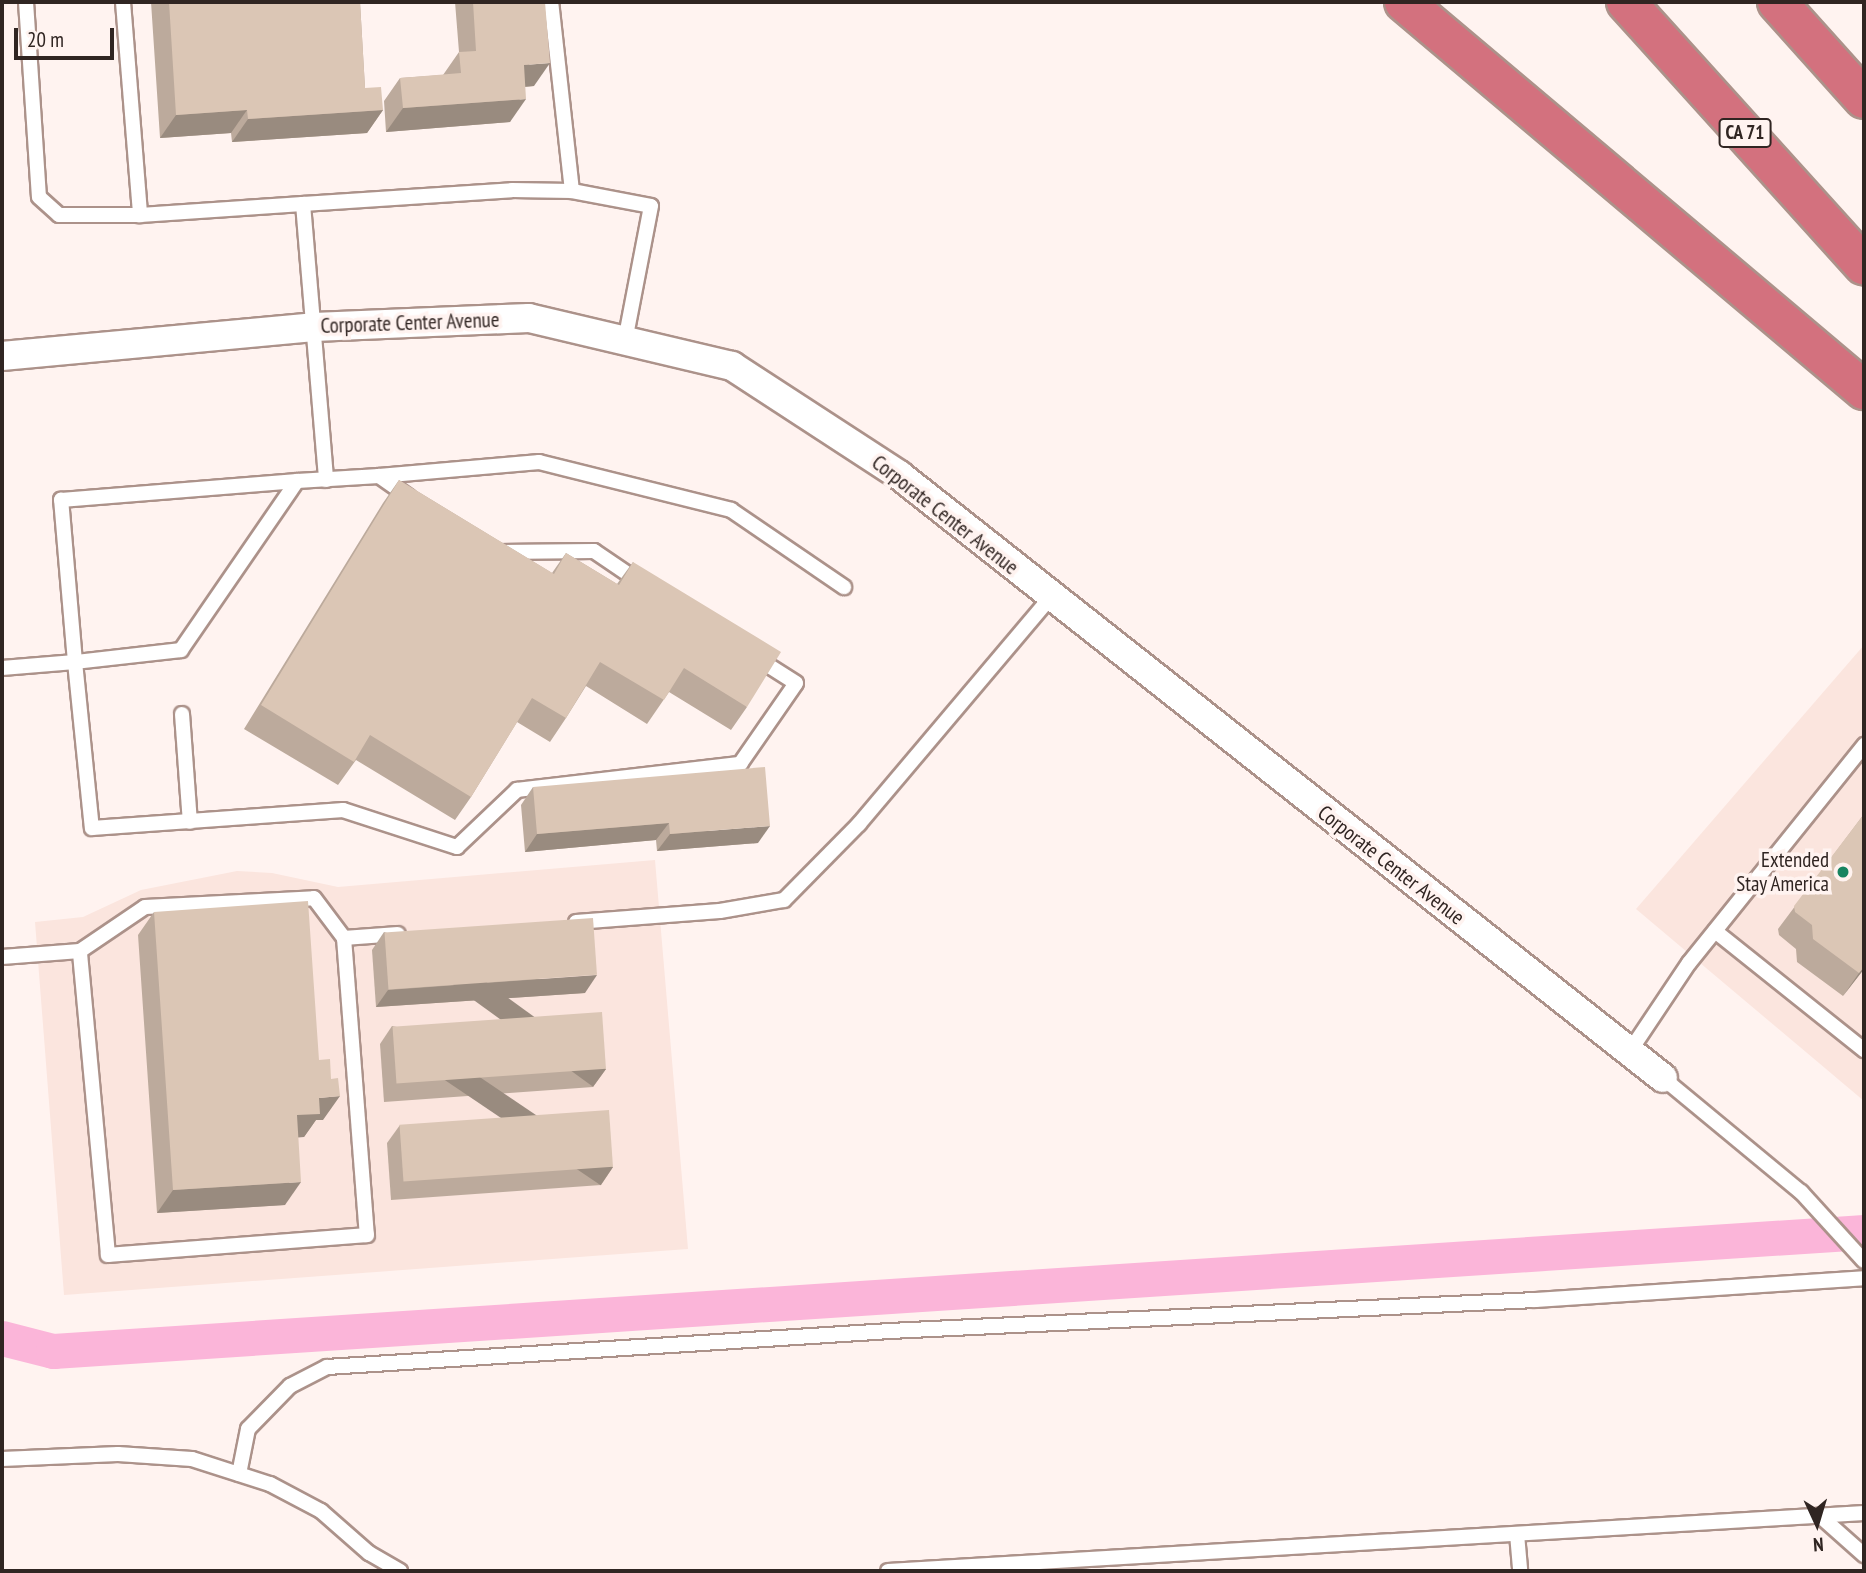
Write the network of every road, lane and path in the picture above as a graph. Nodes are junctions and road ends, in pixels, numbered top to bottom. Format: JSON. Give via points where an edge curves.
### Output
{"nodes":[{"id":1,"x":26,"y":2,"type":"edge"},
{"id":2,"x":123,"y":2,"type":"edge"},
{"id":3,"x":551,"y":2,"type":"edge"},
{"id":4,"x":1404,"y":2,"type":"edge"},
{"id":5,"x":1626,"y":2,"type":"edge"},
{"id":6,"x":1777,"y":2,"type":"edge"},
{"id":7,"x":1864,"y":99,"type":"edge"},
{"id":8,"x":572,"y":191,"type":"junction"},
{"id":9,"x":303,"y":204,"type":"junction"},
{"id":10,"x":140,"y":215,"type":"junction"},
{"id":11,"x":1864,"y":265,"type":"edge"},
{"id":12,"x":314,"y":327,"type":"junction"},
{"id":13,"x":625,"y":341,"type":"junction"},
{"id":14,"x":2,"y":356,"type":"edge"},
{"id":15,"x":1864,"y":390,"type":"edge"},
{"id":16,"x":379,"y":476,"type":"junction"},
{"id":17,"x":326,"y":480,"type":"junction"},
{"id":18,"x":297,"y":481,"type":"junction"},
{"id":19,"x":424,"y":507,"type":"edge"},
{"id":20,"x":480,"y":545,"type":"edge"},
{"id":21,"x":844,"y":587,"type":"dead end"},
{"id":22,"x":650,"y":588,"type":"edge"},
{"id":23,"x":1049,"y":597,"type":"junction"},
{"id":24,"x":740,"y":647,"type":"edge"},
{"id":25,"x":75,"y":662,"type":"junction"},
{"id":26,"x":2,"y":668,"type":"edge"},
{"id":27,"x":181,"y":714,"type":"dead end"},
{"id":28,"x":1864,"y":745,"type":"edge"},
{"id":29,"x":190,"y":821,"type":"junction"},
{"id":30,"x":564,"y":923,"type":"edge"},
{"id":31,"x":1715,"y":932,"type":"junction"},
{"id":32,"x":413,"y":933,"type":"edge"},
{"id":33,"x":344,"y":938,"type":"junction"},
{"id":34,"x":80,"y":951,"type":"junction"},
{"id":35,"x":2,"y":957,"type":"edge"},
{"id":36,"x":1864,"y":1050,"type":"edge"},
{"id":37,"x":1630,"y":1052,"type":"junction"},
{"id":38,"x":1664,"y":1078,"type":"joint"},
{"id":39,"x":1864,"y":1261,"type":"edge"},
{"id":40,"x":1864,"y":1278,"type":"edge"},
{"id":41,"x":2,"y":1459,"type":"edge"},
{"id":42,"x":239,"y":1474,"type":"junction"},
{"id":43,"x":1864,"y":1513,"type":"edge"},
{"id":44,"x":1820,"y":1516,"type":"junction"},
{"id":45,"x":1517,"y":1534,"type":"junction"},
{"id":46,"x":1864,"y":1555,"type":"edge"},
{"id":47,"x":1064,"y":1566,"type":"edge"},
{"id":48,"x":400,"y":1571,"type":"edge"},
{"id":49,"x":888,"y":1571,"type":"edge"},
{"id":50,"x":1520,"y":1571,"type":"edge"}],
"edges":[{"from":1,"to":10,"type":"lane","via":[[39,197],[60,215]]},
{"from":2,"to":10,"type":"lane"},
{"from":3,"to":8,"type":"lane"},
{"from":4,"to":15,"type":"highway"},
{"from":5,"to":11,"type":"highway","number":"CA 71"},
{"from":6,"to":7,"type":"highway"},
{"from":8,"to":9,"type":"lane","via":[[512,190]]},
{"from":8,"to":13,"type":"lane","via":[[651,206]]},
{"from":9,"to":10,"type":"lane"},
{"from":9,"to":12,"type":"lane"},
{"from":12,"to":13,"type":"street","name":"Corporate Center Avenue","via":[[529,318]]},
{"from":12,"to":14,"type":"street","name":"Corporate Center Avenue"},
{"from":12,"to":17,"type":"lane"},
{"from":13,"to":23,"type":"street","name":"Corporate Center Avenue","via":[[732,366],[899,475]]},
{"from":16,"to":17,"type":"lane"},
{"from":16,"to":19,"type":"lane"},
{"from":16,"to":21,"type":"lane","via":[[539,462],[731,510]]},
{"from":17,"to":18,"type":"lane"},
{"from":18,"to":25,"type":"lane","via":[[181,650]]},
{"from":18,"to":25,"type":"lane","via":[[61,500]]},
{"from":20,"to":22,"type":"lane","via":[[491,552],[594,551]]},
{"from":23,"to":30,"type":"lane","via":[[859,824],[784,900],[720,911]]},
{"from":23,"to":37,"type":"street","name":"Corporate Center Avenue"},
{"from":24,"to":29,"type":"lane","via":[[796,683],[740,764],[517,790],[457,847],[343,810]]},
{"from":25,"to":26,"type":"lane"},
{"from":25,"to":29,"type":"lane","via":[[92,828]]},
{"from":27,"to":29,"type":"lane"},
{"from":28,"to":31,"type":"lane"},
{"from":31,"to":36,"type":"lane"},
{"from":31,"to":37,"type":"lane"},
{"from":32,"to":33,"type":"lane"},
{"from":33,"to":34,"type":"lane","via":[[314,898],[145,907]]},
{"from":33,"to":34,"type":"lane","via":[[368,1235],[108,1255]]},
{"from":34,"to":35,"type":"lane"},
{"from":37,"to":38,"type":"street","name":"Corporate Center Avenue"},
{"from":38,"to":39,"type":"lane","via":[[1801,1192]]},
{"from":40,"to":42,"type":"lane","via":[[327,1367],[290,1385],[248,1429]]},
{"from":41,"to":42,"type":"lane","via":[[118,1454],[192,1459]]},
{"from":42,"to":48,"type":"lane","via":[[270,1484],[321,1511],[369,1553]]},
{"from":43,"to":44,"type":"lane"},
{"from":44,"to":45,"type":"lane"},
{"from":44,"to":46,"type":"lane"},
{"from":45,"to":47,"type":"lane"},
{"from":45,"to":50,"type":"lane"},
{"from":47,"to":49,"type":"lane"}]}
